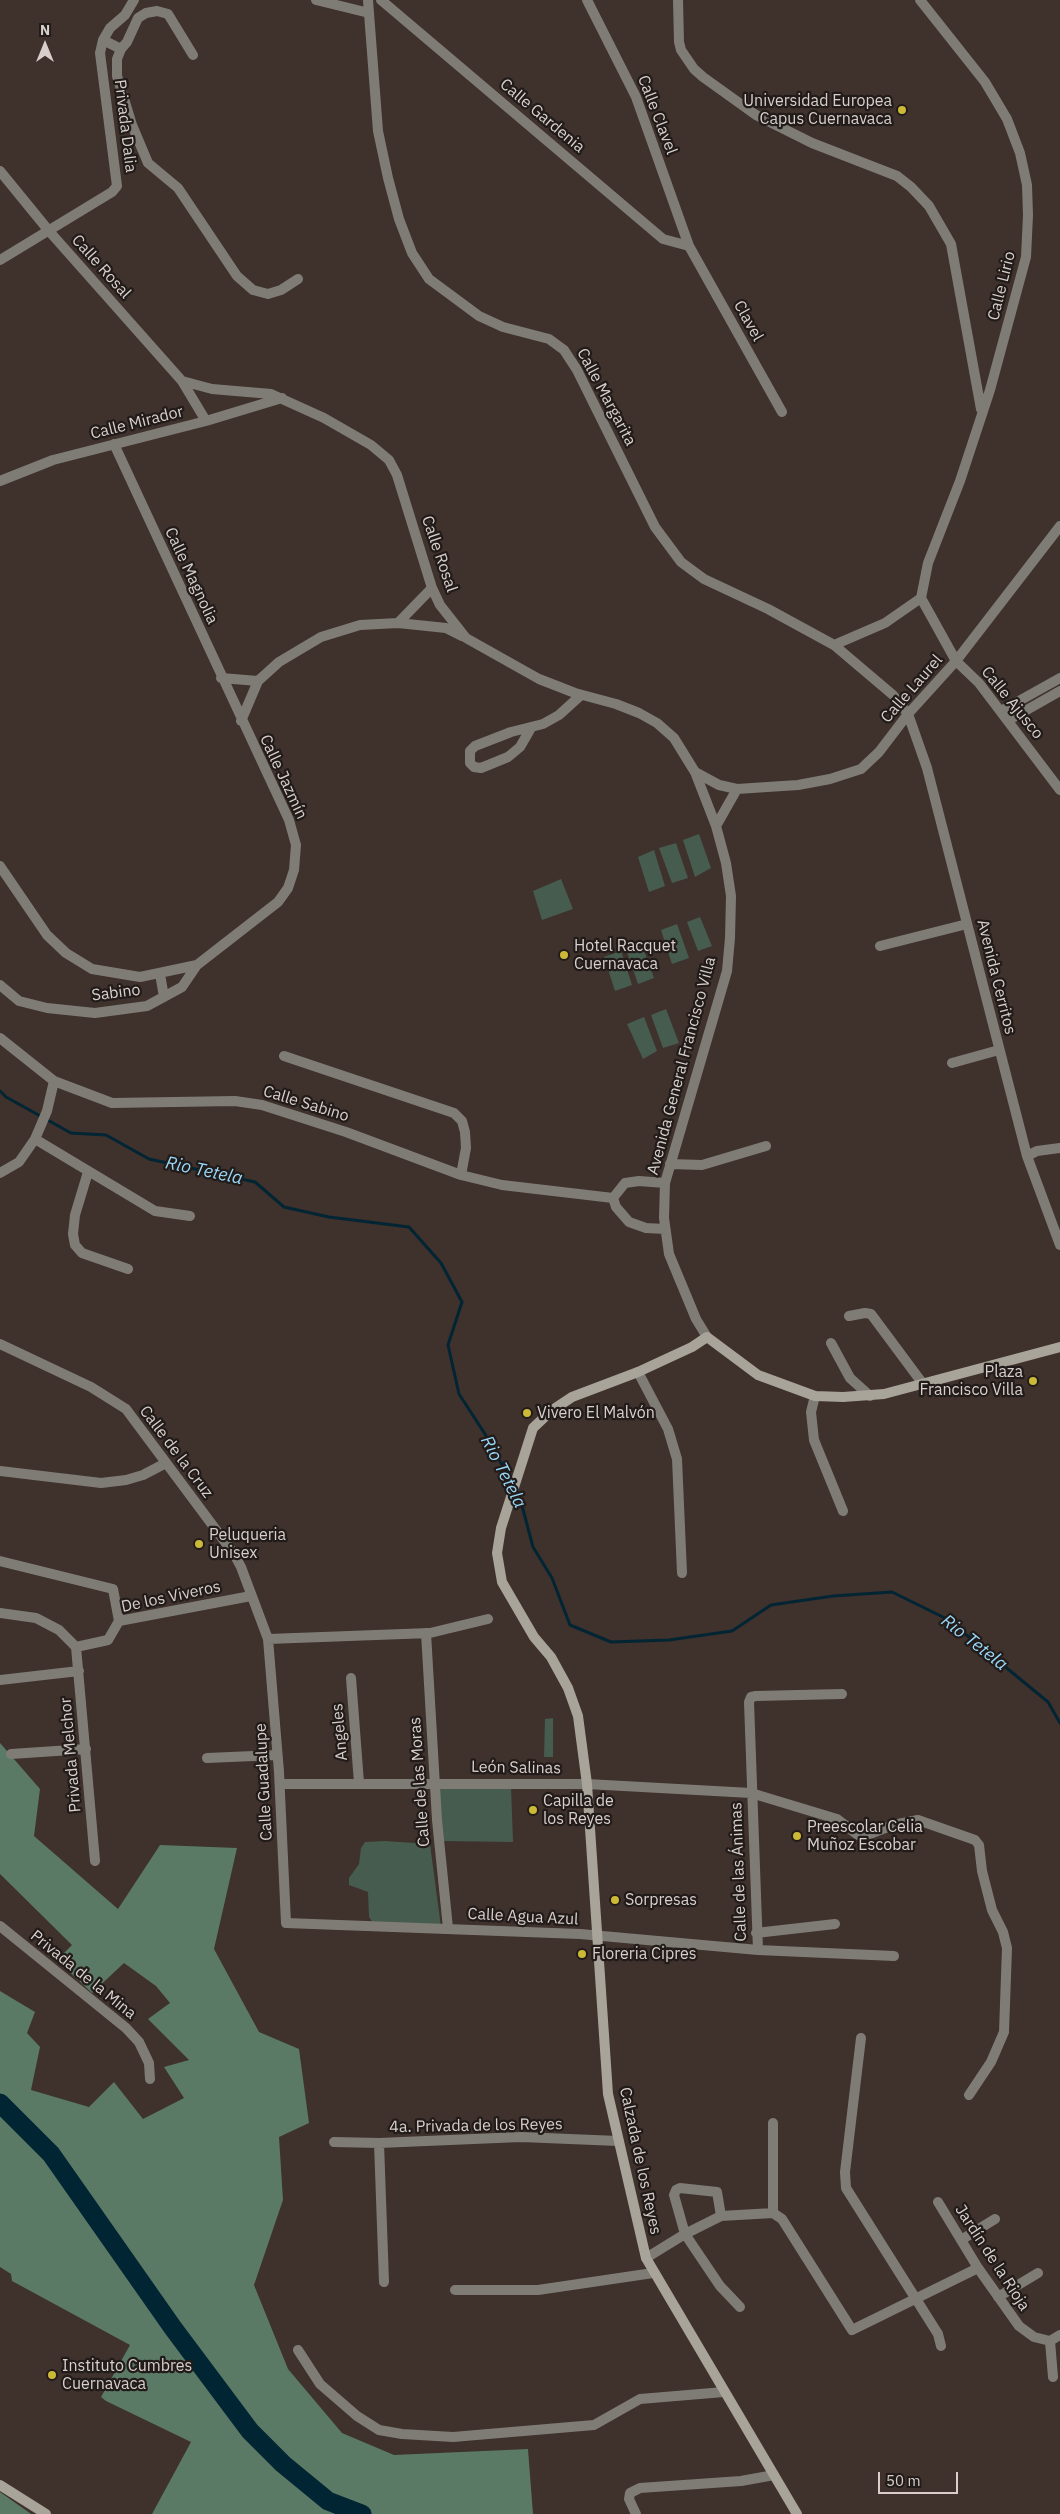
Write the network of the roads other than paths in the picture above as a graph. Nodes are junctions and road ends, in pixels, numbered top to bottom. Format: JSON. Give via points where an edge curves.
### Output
{"nodes":[{"id":1,"x":134,"y":0,"type":"edge"},
{"id":2,"x":316,"y":0,"type":"edge"},
{"id":3,"x":368,"y":0,"type":"edge"},
{"id":4,"x":381,"y":0,"type":"edge"},
{"id":5,"x":587,"y":0,"type":"edge"},
{"id":6,"x":678,"y":0,"type":"edge"},
{"id":7,"x":920,"y":0,"type":"edge"},
{"id":8,"x":369,"y":13,"type":"junction"},
{"id":9,"x":103,"y":40,"type":"junction"},
{"id":10,"x":121,"y":49,"type":"junction"},
{"id":11,"x":193,"y":54,"type":"dead end"},
{"id":12,"x":0,"y":171,"type":"edge"},
{"id":13,"x":49,"y":231,"type":"junction"},
{"id":14,"x":688,"y":246,"type":"junction"},
{"id":15,"x":0,"y":260,"type":"edge"},
{"id":16,"x":298,"y":279,"type":"dead end"},
{"id":17,"x":182,"y":380,"type":"junction"},
{"id":18,"x":282,"y":398,"type":"junction"},
{"id":19,"x":982,"y":409,"type":"junction"},
{"id":20,"x":782,"y":412,"type":"dead end"},
{"id":21,"x":206,"y":421,"type":"junction"},
{"id":22,"x":114,"y":444,"type":"junction"},
{"id":23,"x":0,"y":481,"type":"edge"},
{"id":24,"x":1060,"y":526,"type":"edge"},
{"id":25,"x":432,"y":588,"type":"junction"},
{"id":26,"x":921,"y":598,"type":"junction"},
{"id":27,"x":398,"y":623,"type":"junction"},
{"id":28,"x":466,"y":638,"type":"junction"},
{"id":29,"x":834,"y":644,"type":"junction"},
{"id":30,"x":956,"y":661,"type":"junction"},
{"id":31,"x":221,"y":678,"type":"junction"},
{"id":32,"x":1060,"y":678,"type":"edge"},
{"id":33,"x":258,"y":681,"type":"junction"},
{"id":34,"x":1060,"y":690,"type":"edge"},
{"id":35,"x":581,"y":695,"type":"junction"},
{"id":36,"x":1001,"y":711,"type":"junction"},
{"id":37,"x":908,"y":714,"type":"junction"},
{"id":38,"x":1009,"y":720,"type":"junction"},
{"id":39,"x":241,"y":721,"type":"junction"},
{"id":40,"x":531,"y":728,"type":"junction"},
{"id":41,"x":695,"y":772,"type":"junction"},
{"id":42,"x":737,"y":789,"type":"junction"},
{"id":43,"x":1060,"y":790,"type":"edge"},
{"id":44,"x":716,"y":826,"type":"junction"},
{"id":45,"x":0,"y":866,"type":"edge"},
{"id":46,"x":967,"y":924,"type":"junction"},
{"id":47,"x":880,"y":946,"type":"dead end"},
{"id":48,"x":197,"y":965,"type":"junction"},
{"id":49,"x":160,"y":974,"type":"junction"},
{"id":50,"x":0,"y":985,"type":"edge"},
{"id":51,"x":164,"y":996,"type":"junction"},
{"id":52,"x":0,"y":1038,"type":"edge"},
{"id":53,"x":998,"y":1050,"type":"junction"},
{"id":54,"x":284,"y":1056,"type":"dead end"},
{"id":55,"x":952,"y":1063,"type":"dead end"},
{"id":56,"x":54,"y":1081,"type":"junction"},
{"id":57,"x":36,"y":1136,"type":"junction"},
{"id":58,"x":766,"y":1146,"type":"dead end"},
{"id":59,"x":1060,"y":1148,"type":"edge"},
{"id":60,"x":1027,"y":1156,"type":"junction"},
{"id":61,"x":670,"y":1164,"type":"junction"},
{"id":62,"x":88,"y":1172,"type":"junction"},
{"id":63,"x":0,"y":1173,"type":"edge"},
{"id":64,"x":461,"y":1175,"type":"junction"},
{"id":65,"x":664,"y":1183,"type":"junction"},
{"id":66,"x":613,"y":1198,"type":"junction"},
{"id":67,"x":190,"y":1216,"type":"dead end"},
{"id":68,"x":664,"y":1229,"type":"junction"},
{"id":69,"x":1060,"y":1245,"type":"edge"},
{"id":70,"x":128,"y":1269,"type":"dead end"},
{"id":71,"x":849,"y":1316,"type":"dead end"},
{"id":72,"x":707,"y":1337,"type":"junction"},
{"id":73,"x":830,"y":1343,"type":"dead end"},
{"id":74,"x":0,"y":1344,"type":"edge"},
{"id":75,"x":1060,"y":1346,"type":"edge"},
{"id":76,"x":638,"y":1372,"type":"junction"},
{"id":77,"x":923,"y":1384,"type":"junction"},
{"id":78,"x":815,"y":1396,"type":"junction"},
{"id":79,"x":870,"y":1396,"type":"junction"},
{"id":80,"x":166,"y":1463,"type":"junction"},
{"id":81,"x":0,"y":1471,"type":"edge"},
{"id":82,"x":843,"y":1511,"type":"dead end"},
{"id":83,"x":0,"y":1561,"type":"edge"},
{"id":84,"x":682,"y":1573,"type":"dead end"},
{"id":85,"x":251,"y":1596,"type":"junction"},
{"id":86,"x":0,"y":1613,"type":"edge"},
{"id":87,"x":488,"y":1619,"type":"dead end"},
{"id":88,"x":119,"y":1621,"type":"junction"},
{"id":89,"x":426,"y":1633,"type":"junction"},
{"id":90,"x":268,"y":1639,"type":"junction"},
{"id":91,"x":76,"y":1647,"type":"junction"},
{"id":92,"x":80,"y":1671,"type":"junction"},
{"id":93,"x":351,"y":1678,"type":"dead end"},
{"id":94,"x":0,"y":1680,"type":"edge"},
{"id":95,"x":842,"y":1694,"type":"dead end"},
{"id":96,"x":86,"y":1748,"type":"junction"},
{"id":97,"x":11,"y":1754,"type":"dead end"},
{"id":98,"x":277,"y":1755,"type":"junction"},
{"id":99,"x":207,"y":1758,"type":"dead end"},
{"id":100,"x":435,"y":1782,"type":"junction"},
{"id":101,"x":359,"y":1783,"type":"junction"},
{"id":102,"x":280,"y":1784,"type":"junction"},
{"id":103,"x":587,"y":1784,"type":"junction"},
{"id":104,"x":751,"y":1793,"type":"junction"},
{"id":105,"x":95,"y":1861,"type":"dead end"},
{"id":106,"x":286,"y":1923,"type":"joint"},
{"id":107,"x":835,"y":1924,"type":"dead end"},
{"id":108,"x":0,"y":1926,"type":"edge"},
{"id":109,"x":448,"y":1928,"type":"junction"},
{"id":110,"x":756,"y":1933,"type":"junction"},
{"id":111,"x":598,"y":1937,"type":"junction"},
{"id":112,"x":758,"y":1950,"type":"junction"},
{"id":113,"x":894,"y":1956,"type":"dead end"},
{"id":114,"x":861,"y":2038,"type":"dead end"},
{"id":115,"x":150,"y":2079,"type":"dead end"},
{"id":116,"x":969,"y":2095,"type":"dead end"},
{"id":117,"x":773,"y":2123,"type":"dead end"},
{"id":118,"x":618,"y":2141,"type":"junction"},
{"id":119,"x":334,"y":2142,"type":"dead end"},
{"id":120,"x":379,"y":2143,"type":"junction"},
{"id":121,"x":938,"y":2202,"type":"dead end"},
{"id":122,"x":773,"y":2213,"type":"junction"},
{"id":123,"x":721,"y":2216,"type":"junction"},
{"id":124,"x":995,"y":2219,"type":"dead end"},
{"id":125,"x":686,"y":2234,"type":"junction"},
{"id":126,"x":961,"y":2240,"type":"junction"},
{"id":127,"x":646,"y":2258,"type":"junction"},
{"id":128,"x":978,"y":2268,"type":"junction"},
{"id":129,"x":653,"y":2272,"type":"junction"},
{"id":130,"x":1038,"y":2273,"type":"dead end"},
{"id":131,"x":384,"y":2282,"type":"dead end"},
{"id":132,"x":455,"y":2290,"type":"dead end"},
{"id":133,"x":915,"y":2297,"type":"junction"},
{"id":134,"x":998,"y":2297,"type":"junction"},
{"id":135,"x":740,"y":2307,"type":"dead end"},
{"id":136,"x":1060,"y":2334,"type":"edge"},
{"id":137,"x":1050,"y":2341,"type":"junction"},
{"id":138,"x":941,"y":2346,"type":"dead end"},
{"id":139,"x":298,"y":2350,"type":"dead end"},
{"id":140,"x":1052,"y":2377,"type":"dead end"},
{"id":141,"x":724,"y":2392,"type":"junction"},
{"id":142,"x":774,"y":2475,"type":"junction"},
{"id":143,"x":0,"y":2485,"type":"edge"},
{"id":144,"x":46,"y":2514,"type":"edge"},
{"id":145,"x":636,"y":2514,"type":"edge"},
{"id":146,"x":798,"y":2514,"type":"edge"}],
"edges":[{"from":1,"to":9,"type":"street"},
{"from":2,"to":8,"type":"street"},
{"from":3,"to":8,"type":"street","name":"Calle Margarita"},
{"from":4,"to":14,"type":"street","name":"Calle Gardenia","via":[[664,239]]},
{"from":5,"to":14,"type":"street","name":"Calle Clavel","via":[[636,97]]},
{"from":6,"to":19,"type":"street","via":[[681,50],[703,78],[756,115],[812,143],[897,176],[929,206],[951,244]]},
{"from":7,"to":19,"type":"street","name":"Calle Lirio","via":[[985,82],[1020,153],[1027,184],[1026,257]]},
{"from":8,"to":29,"type":"street","name":"Calle Margarita","via":[[378,131],[388,178],[412,253],[430,279],[479,316],[503,327],[549,340],[564,350],[655,527],[681,562],[704,579]]},
{"from":9,"to":10,"type":"street"},
{"from":9,"to":13,"type":"street","name":"Privada Dalia","via":[[100,53],[116,186],[112,192]]},
{"from":10,"to":11,"type":"street","via":[[138,18],[146,12],[157,11],[168,14]]},
{"from":10,"to":16,"type":"street","via":[[117,76],[148,163],[178,188],[232,269],[253,290],[268,294]]},
{"from":12,"to":13,"type":"street","name":"Calle Rosal"},
{"from":13,"to":15,"type":"street"},
{"from":13,"to":17,"type":"street","name":"Calle Rosal"},
{"from":14,"to":20,"type":"street","name":"Clavel"},
{"from":17,"to":18,"type":"street","name":"Calle Rosal","via":[[212,389],[264,392]]},
{"from":17,"to":21,"type":"street","name":"Calle Rosal"},
{"from":18,"to":21,"type":"street","name":"Calle Mirador"},
{"from":18,"to":25,"type":"street","name":"Calle Rosal","via":[[370,445],[389,460],[402,488]]},
{"from":19,"to":26,"type":"street","name":"Calle Lirio","via":[[960,481],[928,563]]},
{"from":21,"to":22,"type":"street","name":"Calle Mirador"},
{"from":22,"to":23,"type":"street","name":"Calle Mirador","via":[[53,460]]},
{"from":22,"to":31,"type":"street","name":"Calle Magnolia"},
{"from":24,"to":30,"type":"street","name":"Calle Laurel"},
{"from":25,"to":27,"type":"street"},
{"from":25,"to":28,"type":"street","name":"Calle Rosal","via":[[440,605]]},
{"from":26,"to":29,"type":"street","via":[[885,623]]},
{"from":26,"to":30,"type":"street","name":"Calle Ajusco"},
{"from":27,"to":28,"type":"street","name":"Calle Jazmín","via":[[446,628]]},
{"from":27,"to":33,"type":"street","name":"Calle Jazmín","via":[[360,625],[321,636],[279,662]]},
{"from":28,"to":35,"type":"street","name":"Calle Rosal","via":[[539,679]]},
{"from":29,"to":37,"type":"street","name":"Calle Margarita","via":[[893,695]]},
{"from":30,"to":36,"type":"street","name":"Calle Ajusco"},
{"from":30,"to":37,"type":"street","name":"Calle Laurel"},
{"from":31,"to":33,"type":"street"},
{"from":31,"to":39,"type":"street","name":"Calle Magnolia"},
{"from":32,"to":36,"type":"street"},
{"from":33,"to":39,"type":"street","name":"Calle Jazmín"},
{"from":34,"to":38,"type":"street"},
{"from":35,"to":40,"type":"street","via":[[559,715]]},
{"from":35,"to":41,"type":"street","name":"Calle Rosal","via":[[624,707],[657,723],[674,738]]},
{"from":36,"to":38,"type":"street","name":"Calle Ajusco"},
{"from":37,"to":42,"type":"street","name":"Calle Laurel","via":[[879,752],[861,769],[798,785]]},
{"from":37,"to":46,"type":"street","name":"Avenida Cerritos","via":[[927,768]]},
{"from":38,"to":43,"type":"street","name":"Calle Ajusco"},
{"from":39,"to":48,"type":"street","name":"Calle Jazmín","via":[[289,820],[296,845],[294,870],[288,888],[278,902]]},
{"from":40,"to":40,"type":"street","via":[[475,746],[470,751],[470,763],[480,768],[508,758],[520,748]]},
{"from":41,"to":42,"type":"street","name":"Calle Laurel","via":[[719,785]]},
{"from":41,"to":44,"type":"street","name":"Calle Rosal"},
{"from":42,"to":44,"type":"street"},
{"from":44,"to":61,"type":"street","name":"Avenida General Francisco Villa","via":[[731,896],[727,971]]},
{"from":45,"to":49,"type":"street","via":[[47,935],[66,953],[92,969],[140,977]]},
{"from":46,"to":47,"type":"street"},
{"from":46,"to":53,"type":"street","name":"Avenida Cerritos"},
{"from":48,"to":49,"type":"street"},
{"from":48,"to":51,"type":"street","name":"Sabino","via":[[182,986]]},
{"from":49,"to":51,"type":"street"},
{"from":50,"to":51,"type":"street","name":"Sabino","via":[[19,1001],[47,1008],[95,1013],[147,1006]]},
{"from":52,"to":56,"type":"street","name":"Calle Sabino"},
{"from":53,"to":55,"type":"street"},
{"from":53,"to":60,"type":"street","name":"Avenida Cerritos"},
{"from":54,"to":64,"type":"street","via":[[454,1113],[462,1121],[465,1132]]},
{"from":56,"to":57,"type":"street","via":[[47,1111]]},
{"from":56,"to":64,"type":"street","name":"Calle Sabino","via":[[112,1103],[235,1101],[262,1105]]},
{"from":57,"to":62,"type":"street"},
{"from":57,"to":63,"type":"street","via":[[19,1162]]},
{"from":58,"to":61,"type":"street","via":[[702,1165]]},
{"from":59,"to":60,"type":"street","via":[[1038,1150]]},
{"from":60,"to":69,"type":"street","name":"Avenida Cerritos"},
{"from":61,"to":65,"type":"street","name":"Avenida General Francisco Villa"},
{"from":62,"to":67,"type":"street","via":[[156,1211]]},
{"from":62,"to":70,"type":"street","via":[[75,1215],[75,1245],[82,1253]]},
{"from":64,"to":66,"type":"street","name":"Calle Sabino","via":[[502,1185]]},
{"from":65,"to":66,"type":"street","via":[[625,1183]]},
{"from":65,"to":68,"type":"street","name":"Avenida General Francisco Villa"},
{"from":66,"to":68,"type":"street","via":[[629,1222],[646,1228]]},
{"from":68,"to":72,"type":"street","name":"Avenida General Francisco Villa","via":[[676,1274]]},
{"from":71,"to":77,"type":"street","via":[[871,1314]]},
{"from":72,"to":76,"type":"street","name":"Calzada de los Reyes"},
{"from":72,"to":78,"type":"street","via":[[758,1375]]},
{"from":73,"to":79,"type":"street","via":[[850,1378]]},
{"from":74,"to":80,"type":"street","name":"Calle de la Cruz","via":[[120,1404]]},
{"from":75,"to":77,"type":"street"},
{"from":76,"to":84,"type":"street","via":[[668,1429],[677,1459]]},
{"from":76,"to":103,"type":"street","name":"Calzada de los Reyes","via":[[572,1397],[533,1428],[499,1540],[498,1568],[502,1582],[568,1688],[578,1716]]},
{"from":77,"to":79,"type":"street"},
{"from":78,"to":79,"type":"street"},
{"from":78,"to":82,"type":"street","via":[[811,1412],[814,1440]]},
{"from":80,"to":81,"type":"street","via":[[134,1478],[101,1483]]},
{"from":80,"to":85,"type":"street","name":"Calle de la Cruz","via":[[234,1554]]},
{"from":83,"to":88,"type":"street","via":[[113,1589]]},
{"from":85,"to":88,"type":"street","name":"De los Viveros"},
{"from":85,"to":90,"type":"street","name":"Calle de la Cruz"},
{"from":86,"to":91,"type":"street","via":[[36,1618],[58,1630]]},
{"from":87,"to":89,"type":"street"},
{"from":88,"to":91,"type":"street","name":"De los Viveros","via":[[108,1640]]},
{"from":89,"to":90,"type":"street"},
{"from":89,"to":100,"type":"street","name":"Calle de las Moras"},
{"from":90,"to":98,"type":"street","name":"Calle Guadalupe"},
{"from":91,"to":92,"type":"street","name":"Privada Melchor"},
{"from":92,"to":94,"type":"street"},
{"from":92,"to":96,"type":"street","name":"Privada Melchor"},
{"from":93,"to":101,"type":"street","name":"Angeles"},
{"from":95,"to":104,"type":"street","name":"Calle de las Ánimas","via":[[751,1698]]},
{"from":96,"to":97,"type":"street"},
{"from":96,"to":105,"type":"street","name":"Privada Melchor"},
{"from":98,"to":99,"type":"street"},
{"from":98,"to":102,"type":"street","name":"Calle Guadalupe"},
{"from":100,"to":101,"type":"street","name":"León Salinas"},
{"from":100,"to":103,"type":"street","name":"León Salinas"},
{"from":100,"to":109,"type":"street","name":"Calle de las Moras"},
{"from":101,"to":102,"type":"street","name":"León Salinas"},
{"from":102,"to":106,"type":"street","name":"Calle Guadalupe"},
{"from":103,"to":104,"type":"street","name":"León Salinas"},
{"from":103,"to":111,"type":"street","name":"Calzada de los Reyes"},
{"from":104,"to":110,"type":"street","name":"Calle de las Ánimas"},
{"from":104,"to":116,"type":"street","name":"León Salinas","via":[[837,1819],[858,1835],[918,1820],[974,1840],[979,1845],[982,1871],[1007,1948],[1004,2032],[991,2062]]},
{"from":106,"to":109,"type":"street","name":"Calle Agua Azul"},
{"from":107,"to":110,"type":"street"},
{"from":108,"to":115,"type":"street","name":"Privada de la Mina","via":[[126,2028],[149,2063]]},
{"from":109,"to":111,"type":"street","name":"Calle Agua Azul"},
{"from":110,"to":112,"type":"street","name":"Calle de las Ánimas"},
{"from":111,"to":112,"type":"street","name":"Calle Agua Azul"},
{"from":111,"to":118,"type":"street","name":"Calzada de los Reyes","via":[[608,2094]]},
{"from":112,"to":113,"type":"street","name":"Calle Agua Azul"},
{"from":114,"to":133,"type":"street","via":[[845,2172],[846,2188]]},
{"from":117,"to":122,"type":"street"},
{"from":118,"to":120,"type":"street","name":"4a. Privada de los Reyes","via":[[521,2137]]},
{"from":118,"to":127,"type":"street","name":"Calzada de los Reyes"},
{"from":119,"to":120,"type":"street","name":"4a. Privada de los Reyes"},
{"from":120,"to":131,"type":"street"},
{"from":121,"to":126,"type":"street","name":"Jardín de la Rioja"},
{"from":122,"to":123,"type":"street"},
{"from":122,"to":133,"type":"street","via":[[782,2219],[852,2330]]},
{"from":123,"to":125,"type":"street"},
{"from":123,"to":125,"type":"street","via":[[717,2192],[676,2190],[674,2195]]},
{"from":124,"to":126,"type":"street"},
{"from":125,"to":127,"type":"street"},
{"from":125,"to":135,"type":"street","via":[[720,2286]]},
{"from":126,"to":128,"type":"street","name":"Jardín de la Rioja"},
{"from":127,"to":129,"type":"street","name":"Calzada de los Reyes"},
{"from":128,"to":133,"type":"street"},
{"from":128,"to":134,"type":"street","name":"Jardín de la Rioja"},
{"from":129,"to":132,"type":"street","via":[[538,2290]]},
{"from":129,"to":141,"type":"street","name":"Calzada de los Reyes"},
{"from":130,"to":134,"type":"street"},
{"from":133,"to":138,"type":"street","via":[[938,2334]]},
{"from":134,"to":137,"type":"street","name":"Jardín de la Rioja","via":[[1019,2326],[1034,2337]]},
{"from":136,"to":137,"type":"street"},
{"from":137,"to":140,"type":"street"},
{"from":139,"to":141,"type":"street","via":[[320,2384],[356,2416],[378,2430],[402,2434],[453,2436],[594,2426],[640,2399]]},
{"from":141,"to":142,"type":"street","name":"Calzada de los Reyes"},
{"from":142,"to":145,"type":"street","via":[[741,2481],[640,2488],[630,2493],[629,2499]]},
{"from":142,"to":146,"type":"street","name":"Calzada de los Reyes"},
{"from":143,"to":144,"type":"street"}]}
